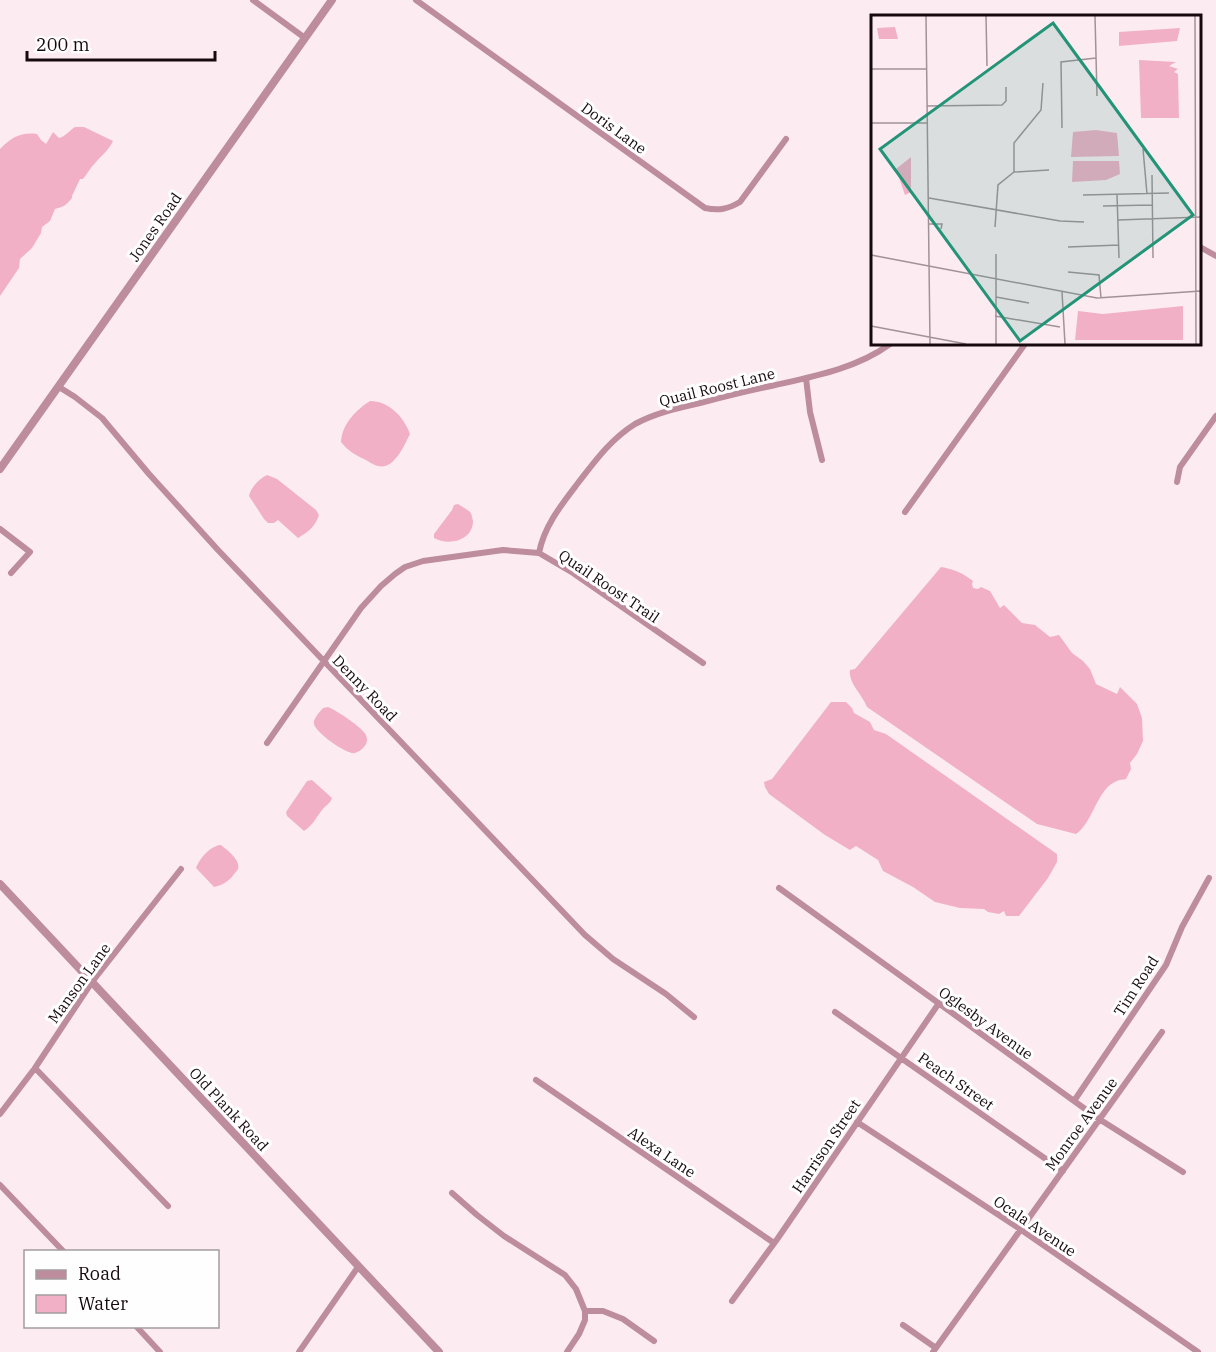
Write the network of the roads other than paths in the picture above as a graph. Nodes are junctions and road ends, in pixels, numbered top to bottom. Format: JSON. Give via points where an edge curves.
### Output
{"nodes":[{"id":1,"x":253,"y":0,"type":"edge"},
{"id":2,"x":332,"y":0,"type":"edge"},
{"id":3,"x":416,"y":0,"type":"edge"},
{"id":4,"x":304,"y":38,"type":"junction"},
{"id":5,"x":786,"y":139,"type":"dead end"},
{"id":6,"x":1201,"y":248,"type":"edge"},
{"id":7,"x":1216,"y":256,"type":"edge"},
{"id":8,"x":888,"y":345,"type":"edge"},
{"id":9,"x":1024,"y":345,"type":"edge"},
{"id":10,"x":806,"y":378,"type":"junction"},
{"id":11,"x":58,"y":387,"type":"junction"},
{"id":12,"x":1216,"y":416,"type":"edge"},
{"id":13,"x":822,"y":460,"type":"dead end"},
{"id":14,"x":0,"y":469,"type":"edge"},
{"id":15,"x":1177,"y":482,"type":"dead end"},
{"id":16,"x":905,"y":512,"type":"dead end"},
{"id":17,"x":0,"y":529,"type":"edge"},
{"id":18,"x":538,"y":553,"type":"junction"},
{"id":19,"x":11,"y":573,"type":"dead end"},
{"id":20,"x":324,"y":661,"type":"junction"},
{"id":21,"x":703,"y":663,"type":"dead end"},
{"id":22,"x":267,"y":743,"type":"dead end"},
{"id":23,"x":181,"y":869,"type":"dead end"},
{"id":24,"x":1209,"y":878,"type":"dead end"},
{"id":25,"x":0,"y":884,"type":"edge"},
{"id":26,"x":778,"y":888,"type":"dead end"},
{"id":27,"x":92,"y":982,"type":"junction"},
{"id":28,"x":939,"y":1003,"type":"junction"},
{"id":29,"x":835,"y":1012,"type":"dead end"},
{"id":30,"x":694,"y":1017,"type":"dead end"},
{"id":31,"x":1162,"y":1032,"type":"dead end"},
{"id":32,"x":901,"y":1058,"type":"junction"},
{"id":33,"x":34,"y":1068,"type":"junction"},
{"id":34,"x":536,"y":1080,"type":"dead end"},
{"id":35,"x":1074,"y":1101,"type":"junction"},
{"id":36,"x":0,"y":1114,"type":"edge"},
{"id":37,"x":1100,"y":1119,"type":"junction"},
{"id":38,"x":857,"y":1122,"type":"junction"},
{"id":39,"x":1063,"y":1171,"type":"junction"},
{"id":40,"x":1183,"y":1172,"type":"dead end"},
{"id":41,"x":0,"y":1185,"type":"edge"},
{"id":42,"x":452,"y":1193,"type":"dead end"},
{"id":43,"x":168,"y":1206,"type":"dead end"},
{"id":44,"x":1020,"y":1229,"type":"junction"},
{"id":45,"x":774,"y":1243,"type":"junction"},
{"id":46,"x":63,"y":1250,"type":"edge"},
{"id":47,"x":358,"y":1267,"type":"junction"},
{"id":48,"x":732,"y":1301,"type":"dead end"},
{"id":49,"x":585,"y":1311,"type":"junction"},
{"id":50,"x":903,"y":1325,"type":"dead end"},
{"id":51,"x":138,"y":1328,"type":"edge"},
{"id":52,"x":654,"y":1341,"type":"dead end"},
{"id":53,"x":934,"y":1350,"type":"edge"},
{"id":54,"x":160,"y":1352,"type":"edge"},
{"id":55,"x":299,"y":1352,"type":"edge"},
{"id":56,"x":439,"y":1352,"type":"edge"},
{"id":57,"x":567,"y":1352,"type":"edge"},
{"id":58,"x":1198,"y":1352,"type":"edge"}],
"edges":[{"from":1,"to":4,"type":"street"},
{"from":2,"to":4,"type":"street","name":"Jones Road"},
{"from":3,"to":5,"type":"street","name":"Doris Lane","via":[[705,208],[720,210],[740,202]]},
{"from":4,"to":11,"type":"street","name":"Jones Road"},
{"from":6,"to":7,"type":"street"},
{"from":8,"to":10,"type":"street","name":"Quail Roost Lane","via":[[852,365]]},
{"from":9,"to":16,"type":"street"},
{"from":10,"to":13,"type":"street"},
{"from":10,"to":18,"type":"street","name":"Quail Roost Lane","via":[[661,412],[635,424],[602,451],[545,531]]},
{"from":11,"to":14,"type":"street","name":"Jones Road"},
{"from":11,"to":20,"type":"street","name":"Denny Road","via":[[102,418],[180,508]]},
{"from":12,"to":15,"type":"street","via":[[1180,467]]},
{"from":17,"to":19,"type":"street","via":[[30,552]]},
{"from":18,"to":20,"type":"street","name":"Quail Roost Trail","via":[[503,550],[405,567],[380,587]]},
{"from":18,"to":21,"type":"street","name":"Quail Roost Trail"},
{"from":20,"to":22,"type":"street"},
{"from":20,"to":30,"type":"street","name":"Denny Road","via":[[585,935]]},
{"from":23,"to":27,"type":"street","name":"Manson Lane"},
{"from":24,"to":35,"type":"street","name":"Tim Road","via":[[1166,964]]},
{"from":25,"to":27,"type":"street","name":"Old Plank Road"},
{"from":26,"to":28,"type":"street","name":"Oglesby Avenue"},
{"from":27,"to":33,"type":"street","name":"Manson Lane"},
{"from":27,"to":47,"type":"street","name":"Old Plank Road"},
{"from":28,"to":32,"type":"street","name":"Harrison Street"},
{"from":28,"to":35,"type":"street","name":"Oglesby Avenue"},
{"from":29,"to":32,"type":"street","name":"Peach Street"},
{"from":31,"to":37,"type":"street","name":"Monroe Avenue"},
{"from":32,"to":38,"type":"street","name":"Harrison Street"},
{"from":32,"to":39,"type":"street","name":"Peach Street"},
{"from":33,"to":36,"type":"street","name":"Manson Lane"},
{"from":33,"to":43,"type":"street"},
{"from":34,"to":45,"type":"street","name":"Alexa Lane"},
{"from":35,"to":37,"type":"street","name":"Oglesby Avenue"},
{"from":37,"to":39,"type":"street","name":"Monroe Avenue"},
{"from":37,"to":40,"type":"street","name":"Oglesby Avenue"},
{"from":38,"to":44,"type":"street","name":"Ocala Avenue"},
{"from":38,"to":45,"type":"street","name":"Harrison Street"},
{"from":39,"to":44,"type":"street","name":"Monroe Avenue"},
{"from":41,"to":46,"type":"street"},
{"from":42,"to":49,"type":"street","via":[[504,1236],[566,1275]]},
{"from":44,"to":53,"type":"street","name":"Monroe Avenue"},
{"from":44,"to":58,"type":"street","name":"Ocala Avenue"},
{"from":45,"to":48,"type":"street","name":"Harrison Street"},
{"from":47,"to":55,"type":"street"},
{"from":47,"to":56,"type":"street","name":"Old Plank Road"},
{"from":49,"to":52,"type":"street","via":[[603,1311],[623,1319]]},
{"from":49,"to":57,"type":"street","via":[[579,1334]]},
{"from":50,"to":53,"type":"street"},
{"from":51,"to":54,"type":"street"}]}
